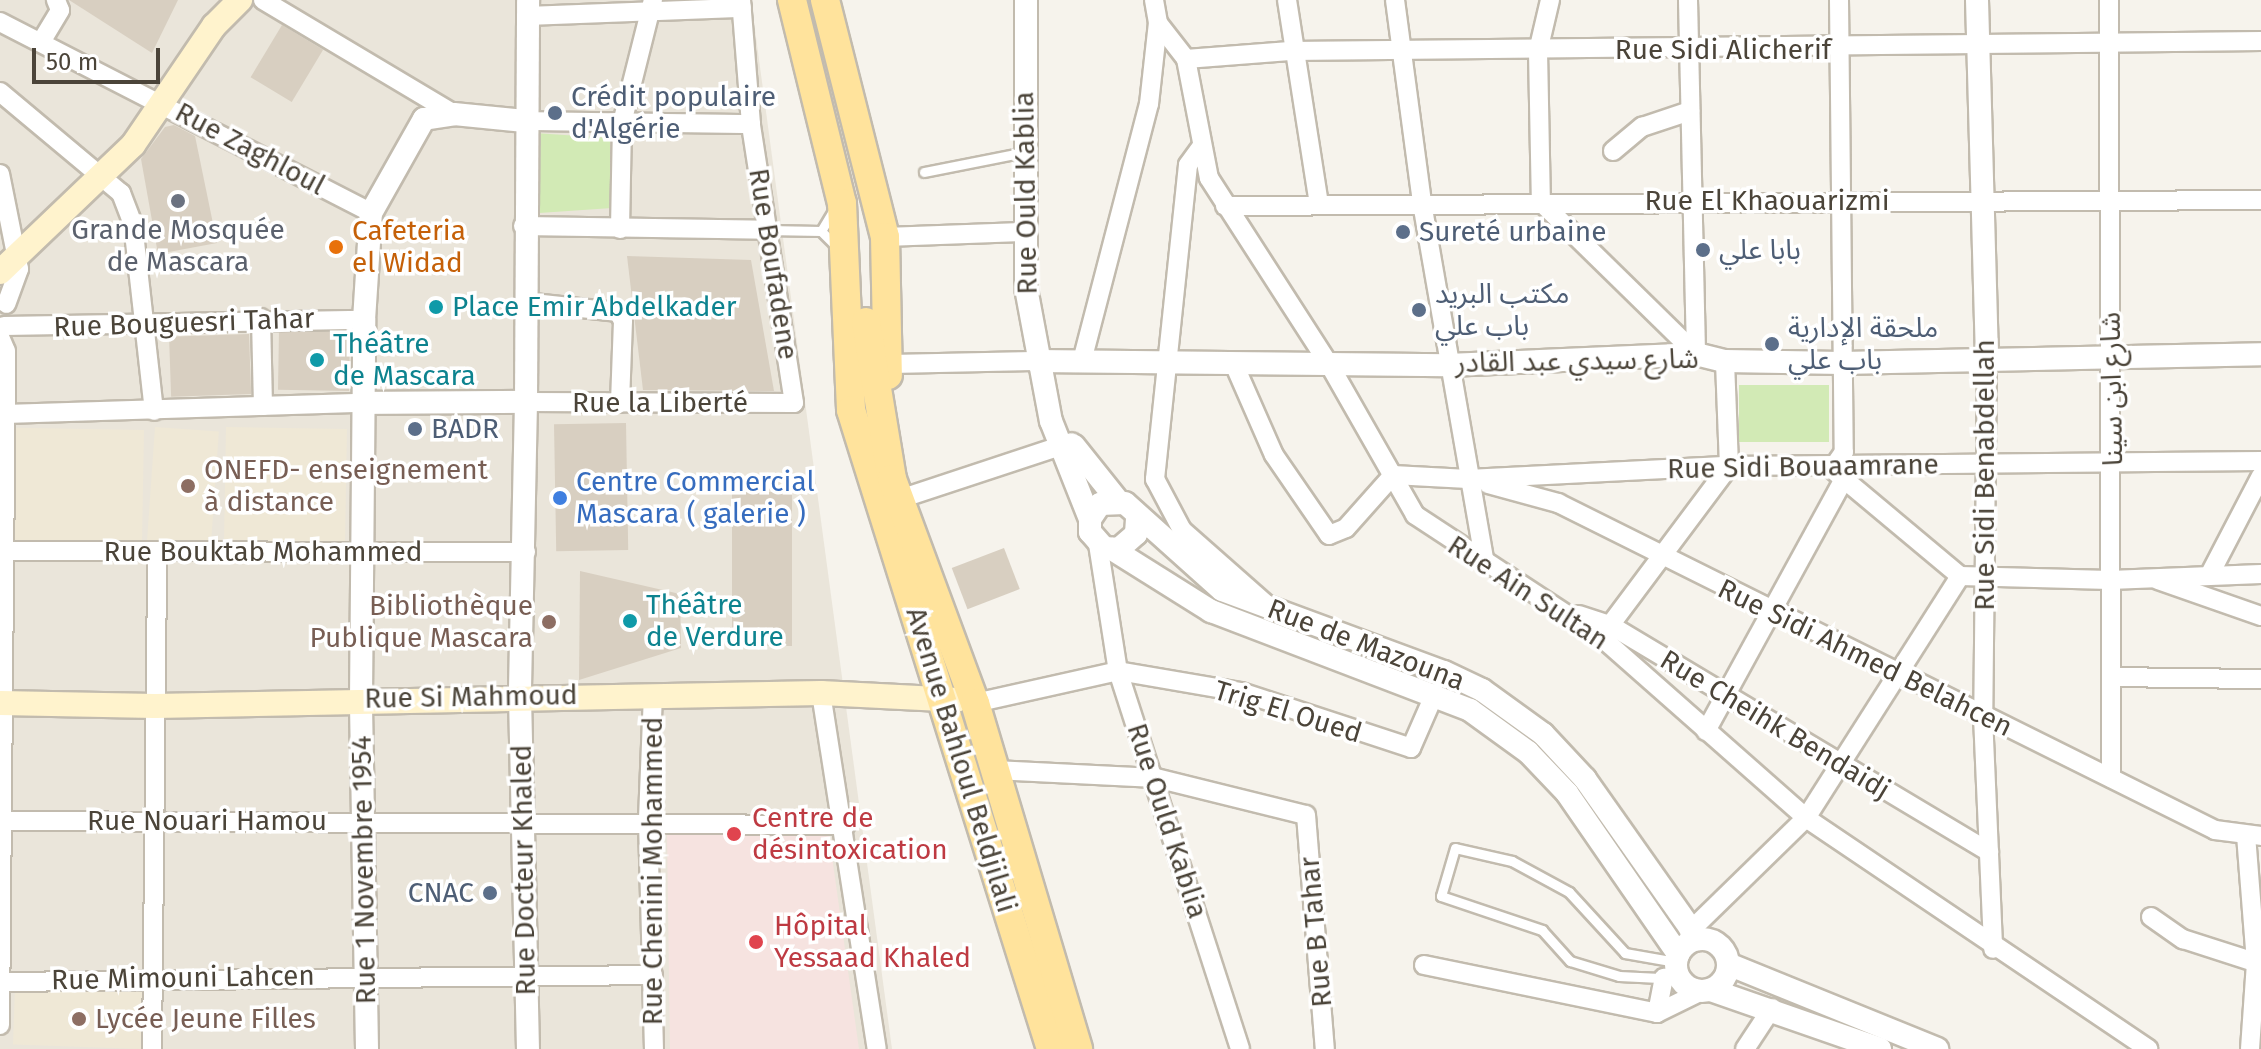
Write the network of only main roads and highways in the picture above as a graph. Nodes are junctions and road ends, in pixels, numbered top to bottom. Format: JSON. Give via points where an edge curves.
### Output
{"nodes":[{"id":1,"x":240,"y":0,"type":"edge"},
{"id":2,"x":792,"y":0,"type":"edge"},
{"id":3,"x":806,"y":0,"type":"edge"},
{"id":4,"x":825,"y":0,"type":"edge"},
{"id":5,"x":9,"y":264,"type":"edge"},
{"id":6,"x":887,"y":483,"type":"junction"},
{"id":7,"x":943,"y":698,"type":"junction"},
{"id":8,"x":2,"y":703,"type":"edge"},
{"id":9,"x":975,"y":703,"type":"junction"},
{"id":10,"x":1051,"y":1049,"type":"edge"},
{"id":11,"x":1078,"y":1049,"type":"edge"}],
"edges":[{"from":1,"to":5,"type":"main road","via":[[214,26],[162,102],[98,180]]},
{"from":2,"to":6,"type":"main road","name":"Avenue Bahloul Beldjilali","via":[[841,198],[849,260],[851,410]]},
{"from":3,"to":6,"type":"main road","name":"Avenue Bahloul Beldjilali","via":[[864,219],[865,322]]},
{"from":4,"to":6,"type":"main road","name":"Avenue Bahloul Beldjilali","via":[[885,237]]},
{"from":6,"to":7,"type":"main road","name":"Avenue Bahloul Beldjilali"},
{"from":6,"to":9,"type":"main road","name":"Avenue Bahloul Beldjilali"},
{"from":7,"to":8,"type":"main road","name":"Rue Si Mahmoud","via":[[821,693],[155,706]]},
{"from":7,"to":9,"type":"main road","name":"Rue Si Mahmoud"},
{"from":7,"to":10,"type":"main road","name":"Avenue Bahloul Beldjilali"},
{"from":9,"to":11,"type":"main road","name":"Avenue Bahloul Beldjilali"}]}
